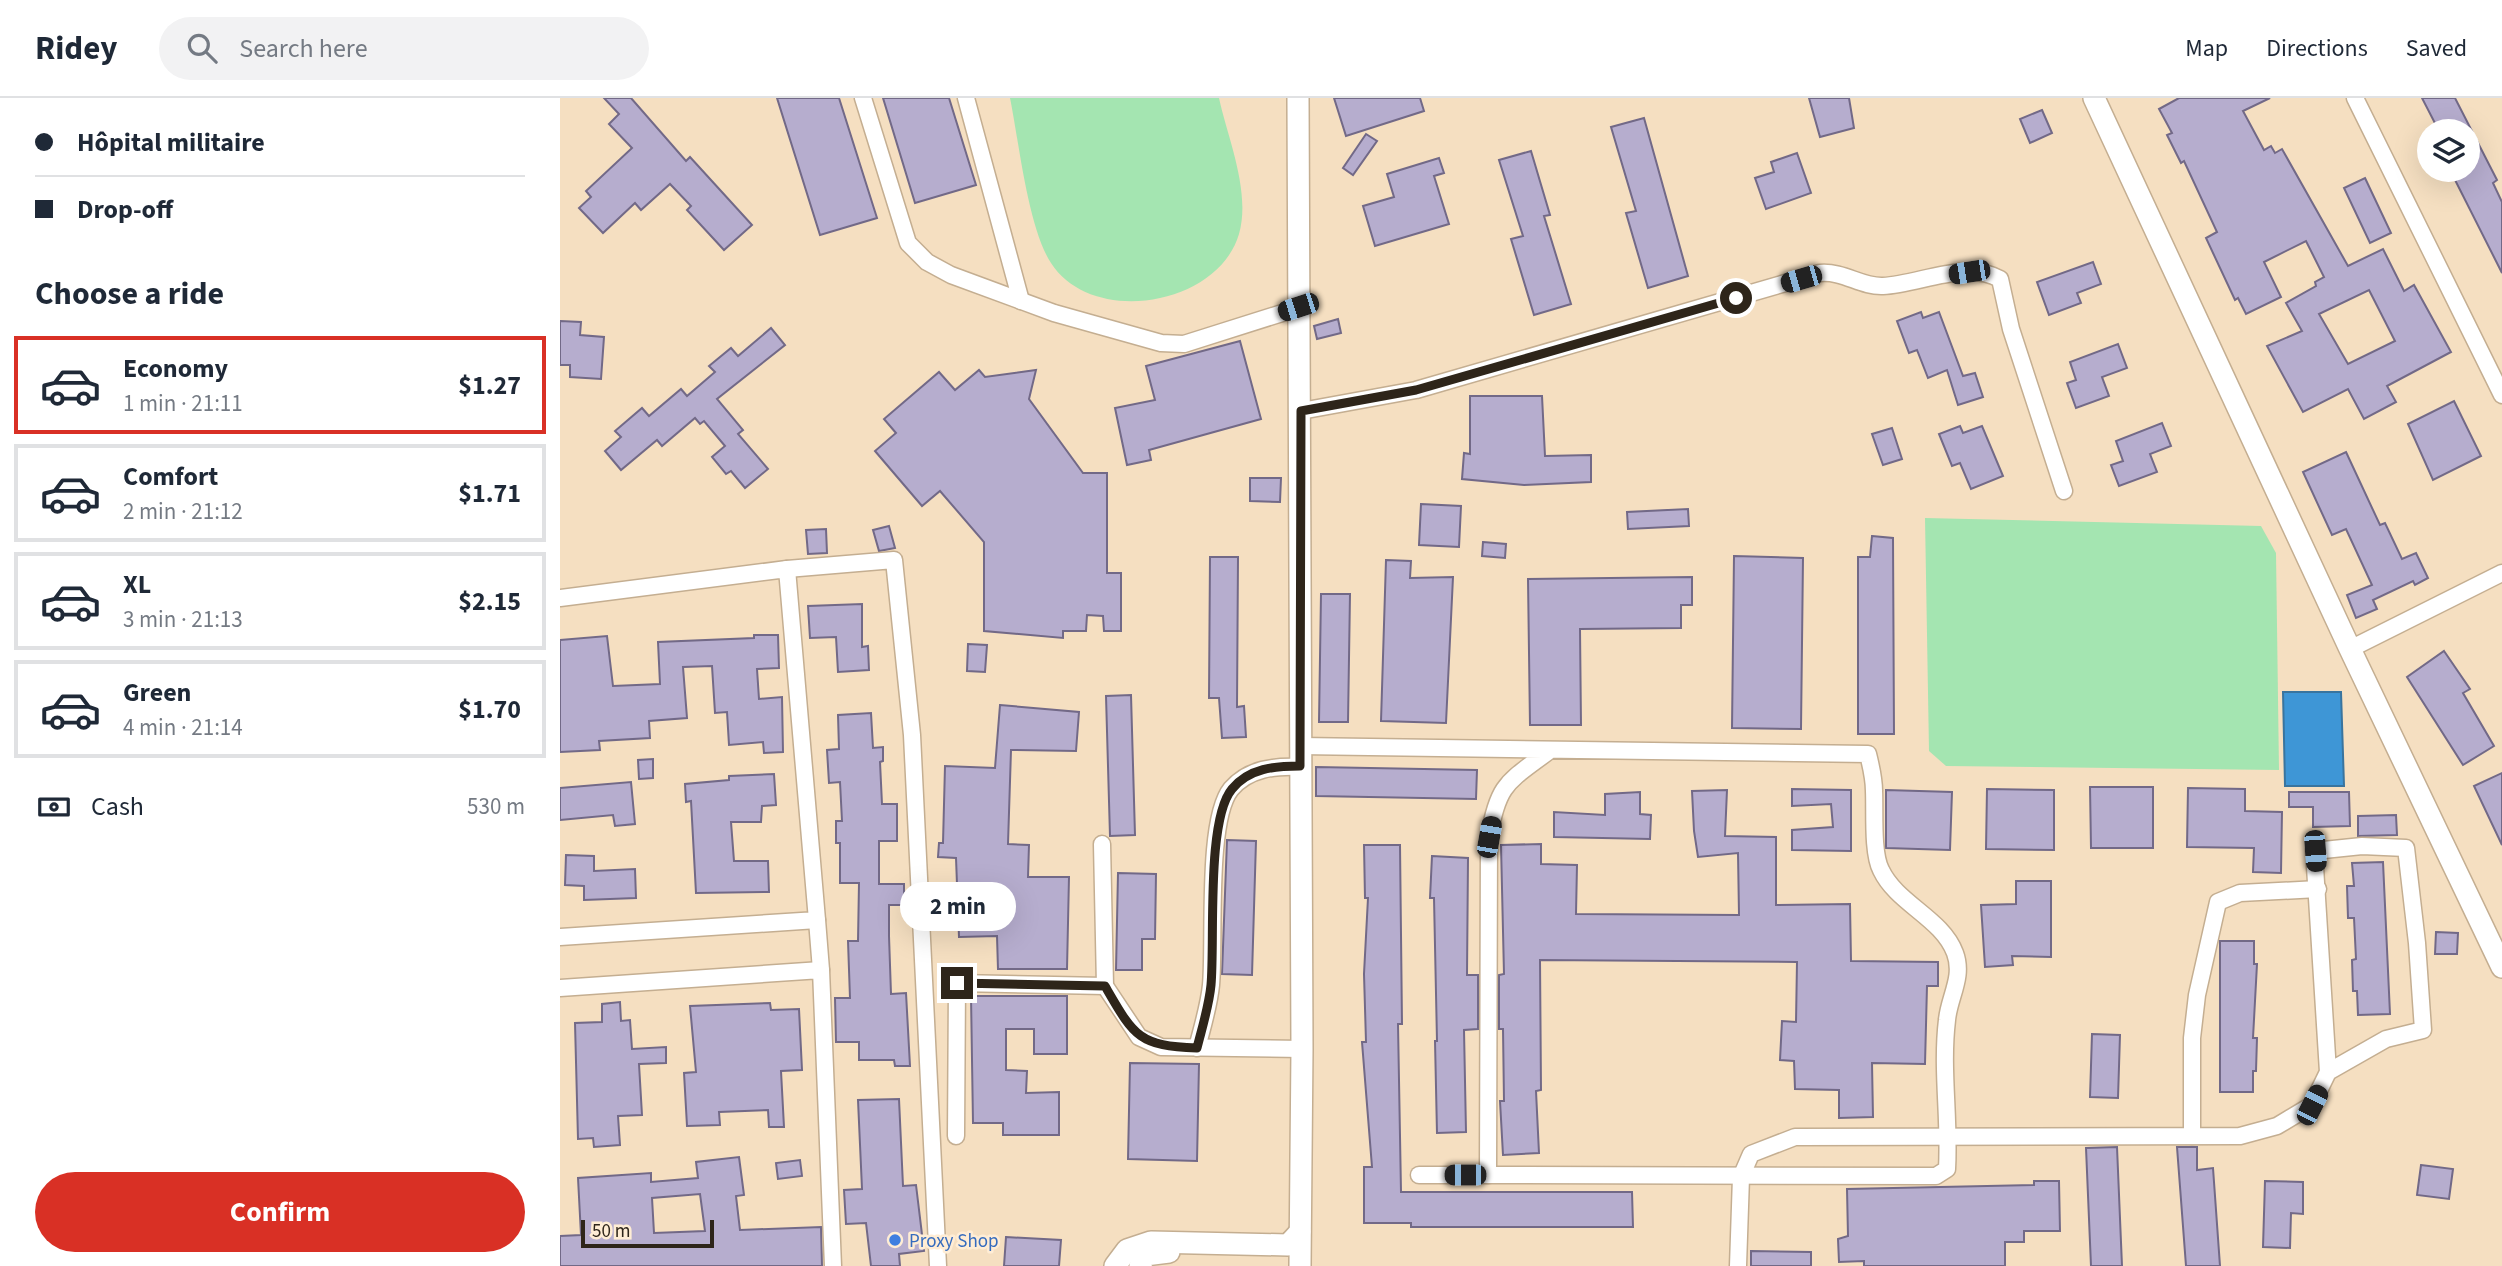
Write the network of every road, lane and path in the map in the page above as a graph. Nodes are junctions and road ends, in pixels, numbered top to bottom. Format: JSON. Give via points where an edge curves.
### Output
{"nodes":[{"id":1,"x":863,"y":98,"type":"edge"},
{"id":2,"x":967,"y":98,"type":"edge"},
{"id":3,"x":1298,"y":98,"type":"edge"},
{"id":4,"x":2094,"y":98,"type":"edge"},
{"id":5,"x":2355,"y":98,"type":"edge"},
{"id":6,"x":1021,"y":301,"type":"junction"},
{"id":7,"x":1298,"y":307,"type":"junction"},
{"id":8,"x":2502,"y":395,"type":"edge"},
{"id":9,"x":1301,"y":411,"type":"junction"},
{"id":10,"x":2064,"y":491,"type":"dead end"},
{"id":11,"x":787,"y":569,"type":"junction"},
{"id":12,"x":2502,"y":573,"type":"edge"},
{"id":13,"x":560,"y":598,"type":"edge"},
{"id":14,"x":2350,"y":649,"type":"junction"},
{"id":15,"x":1549,"y":751,"type":"junction"},
{"id":16,"x":1300,"y":756,"type":"junction"},
{"id":17,"x":1102,"y":844,"type":"dead end"},
{"id":18,"x":2318,"y":889,"type":"junction"},
{"id":19,"x":817,"y":919,"type":"junction"},
{"id":20,"x":560,"y":937,"type":"edge"},
{"id":21,"x":2502,"y":967,"type":"edge"},
{"id":22,"x":821,"y":970,"type":"junction"},
{"id":23,"x":1105,"y":986,"type":"junction"},
{"id":24,"x":560,"y":988,"type":"edge"},
{"id":25,"x":1197,"y":1048,"type":"junction"},
{"id":26,"x":1302,"y":1049,"type":"junction"},
{"id":27,"x":2328,"y":1072,"type":"junction"},
{"id":28,"x":956,"y":1136,"type":"dead end"},
{"id":29,"x":1949,"y":1136,"type":"junction"},
{"id":30,"x":2192,"y":1136,"type":"junction"},
{"id":31,"x":1419,"y":1174,"type":"dead end"},
{"id":32,"x":1488,"y":1175,"type":"junction"},
{"id":33,"x":1741,"y":1177,"type":"junction"},
{"id":34,"x":1300,"y":1232,"type":"junction"},
{"id":35,"x":833,"y":1266,"type":"edge"},
{"id":36,"x":937,"y":1266,"type":"edge"},
{"id":37,"x":1115,"y":1266,"type":"edge"},
{"id":38,"x":1140,"y":1266,"type":"edge"},
{"id":39,"x":1300,"y":1266,"type":"edge"},
{"id":40,"x":1738,"y":1266,"type":"edge"}],
"edges":[{"from":1,"to":6,"type":"street","via":[[908,243],[927,262],[951,275]]},
{"from":2,"to":6,"type":"street"},
{"from":3,"to":7,"type":"street"},
{"from":4,"to":14,"type":"street"},
{"from":5,"to":8,"type":"street"},
{"from":6,"to":7,"type":"street","via":[[1161,344],[1184,344]]},
{"from":7,"to":9,"type":"street"},
{"from":9,"to":10,"type":"street","via":[[1416,390],[1821,273],[1835,271],[1881,286],[1989,273],[2000,279],[2011,329]]},
{"from":9,"to":16,"type":"street"},
{"from":11,"to":13,"type":"street"},
{"from":11,"to":19,"type":"street"},
{"from":11,"to":36,"type":"street","via":[[894,560],[913,748]]},
{"from":12,"to":14,"type":"street"},
{"from":14,"to":21,"type":"street"},
{"from":15,"to":16,"type":"street"},
{"from":15,"to":29,"type":"street","via":[[1868,754],[1880,869],[1955,952],[1959,978],[1948,1006],[1943,1052]]},
{"from":15,"to":32,"type":"street","via":[[1508,780],[1489,837]]},
{"from":16,"to":25,"type":"street","via":[[1247,776],[1230,790],[1220,818],[1211,988]]},
{"from":16,"to":26,"type":"street"},
{"from":17,"to":23,"type":"street"},
{"from":18,"to":27,"type":"street"},
{"from":18,"to":27,"type":"street","via":[[2315,851],[2406,848],[2423,1030],[2386,1039]]},
{"from":18,"to":30,"type":"street","via":[[2239,893],[2218,902],[2192,1038]]},
{"from":19,"to":20,"type":"street"},
{"from":19,"to":22,"type":"street"},
{"from":22,"to":24,"type":"street"},
{"from":22,"to":35,"type":"street"},
{"from":23,"to":25,"type":"street","via":[[1139,1037],[1161,1047]]},
{"from":23,"to":28,"type":"street","via":[[957,983]]},
{"from":25,"to":26,"type":"street"},
{"from":26,"to":34,"type":"street"},
{"from":27,"to":30,"type":"street","via":[[2312,1105],[2277,1126],[2240,1136]]},
{"from":29,"to":30,"type":"street"},
{"from":29,"to":33,"type":"street","via":[[1795,1137],[1751,1154]]},
{"from":29,"to":33,"type":"street","via":[[1947,1169],[1936,1176]]},
{"from":31,"to":32,"type":"street"},
{"from":32,"to":33,"type":"street"},
{"from":33,"to":40,"type":"street"},
{"from":34,"to":37,"type":"street","via":[[1288,1245],[1152,1242],[1126,1250]]},
{"from":34,"to":38,"type":"street","via":[[1295,1250],[1286,1254],[1156,1252],[1145,1255]]},
{"from":34,"to":39,"type":"street"}]}
